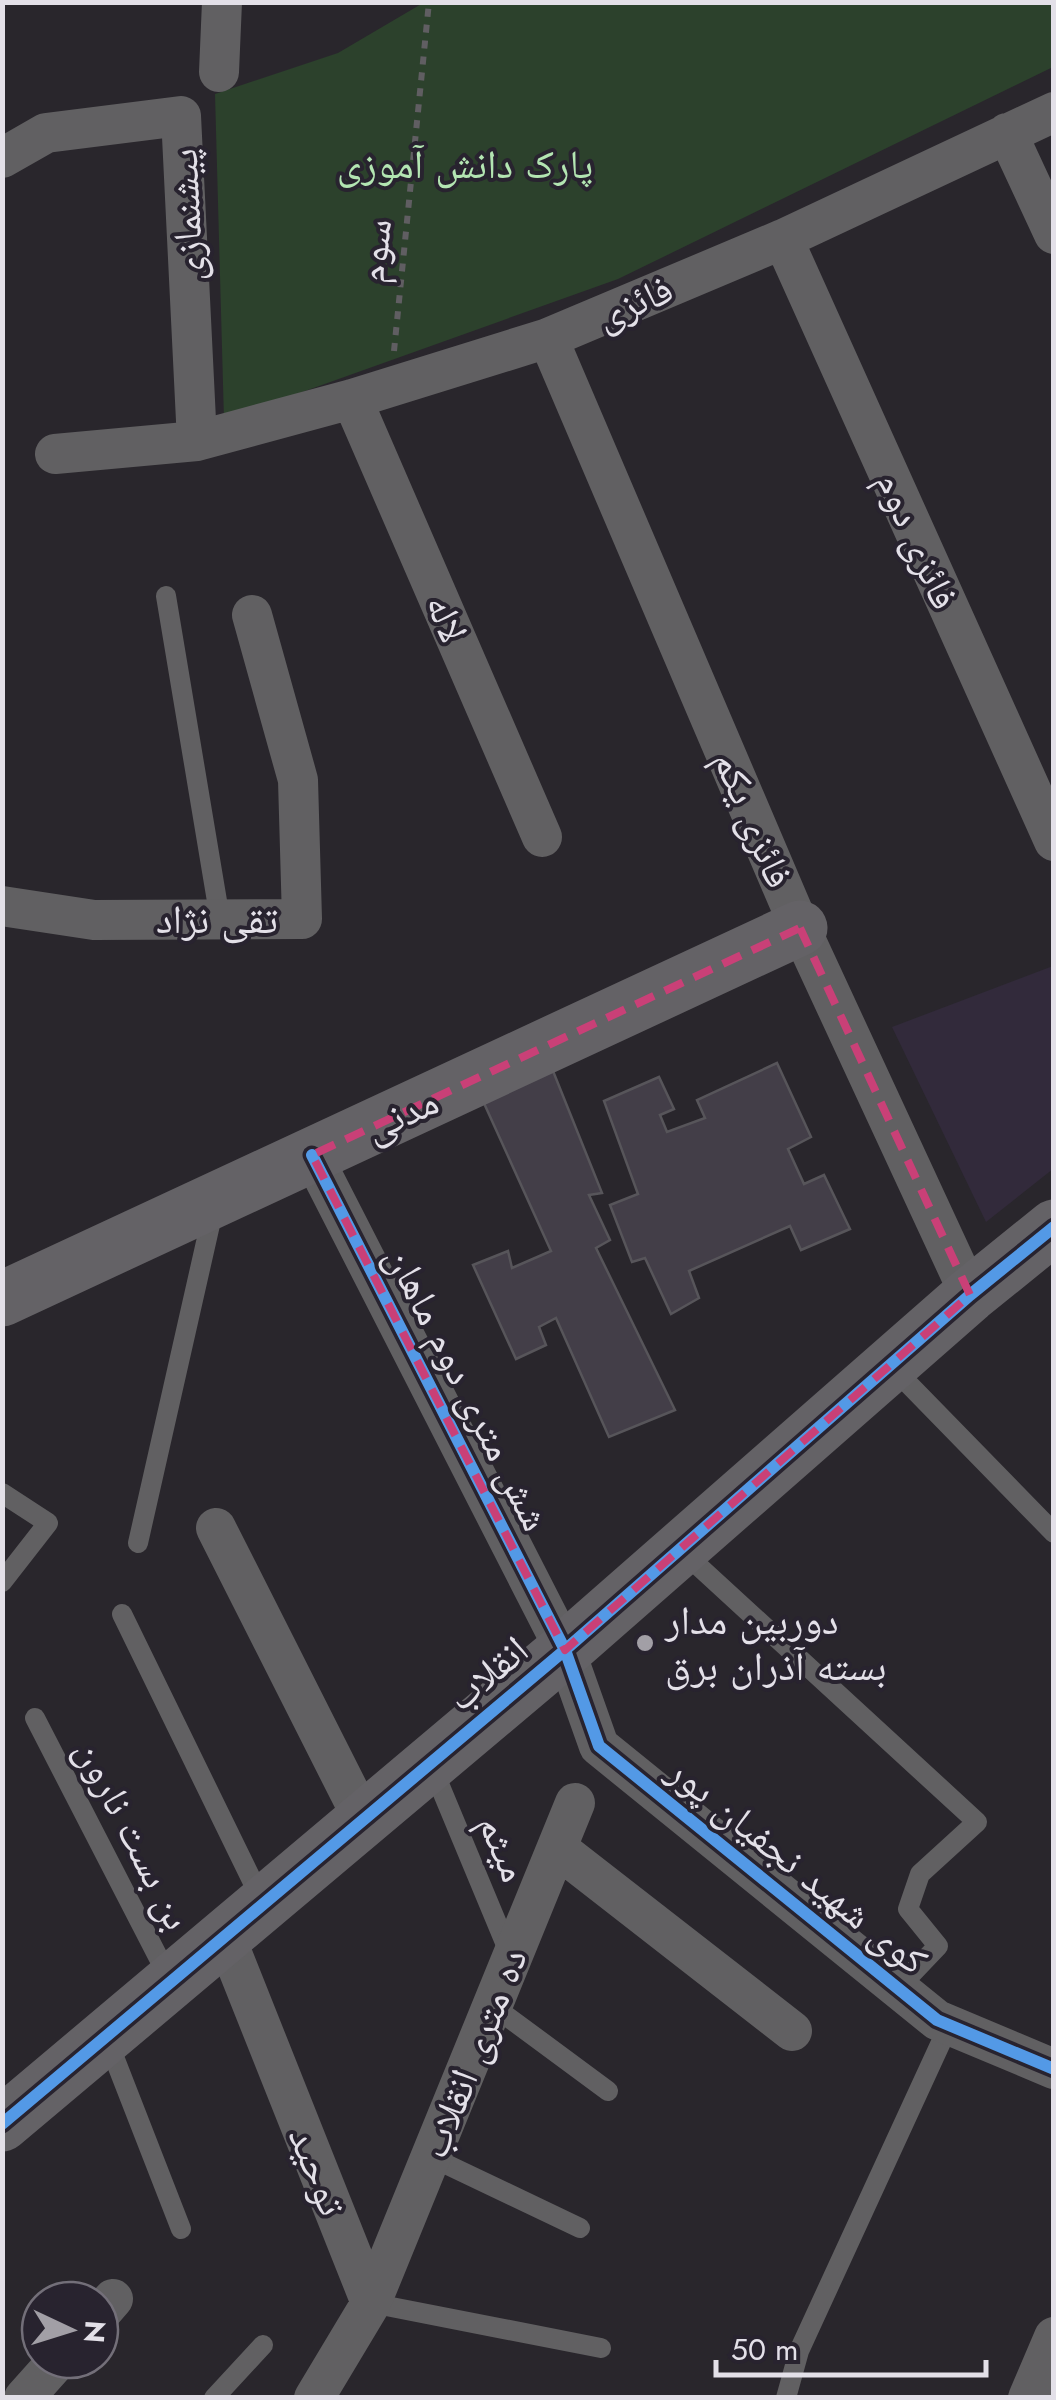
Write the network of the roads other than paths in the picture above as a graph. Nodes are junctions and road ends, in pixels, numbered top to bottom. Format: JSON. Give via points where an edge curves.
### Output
{"nodes":[{"id":1,"x":222,"y":2,"type":"edge"},
{"id":2,"x":219,"y":72,"type":"dead end"},
{"id":3,"x":1054,"y":112,"type":"edge"},
{"id":4,"x":1007,"y":133,"type":"junction"},
{"id":5,"x":2,"y":158,"type":"edge"},
{"id":6,"x":1054,"y":234,"type":"edge"},
{"id":7,"x":783,"y":239,"type":"junction"},
{"id":8,"x":548,"y":338,"type":"junction"},
{"id":9,"x":352,"y":400,"type":"junction"},
{"id":10,"x":196,"y":441,"type":"junction"},
{"id":11,"x":54,"y":454,"type":"dead end"},
{"id":12,"x":166,"y":596,"type":"dead end"},
{"id":13,"x":252,"y":615,"type":"dead end"},
{"id":14,"x":542,"y":837,"type":"dead end"},
{"id":15,"x":1054,"y":841,"type":"edge"},
{"id":16,"x":2,"y":906,"type":"edge"},
{"id":17,"x":220,"y":920,"type":"junction"},
{"id":18,"x":800,"y":928,"type":"junction"},
{"id":19,"x":312,"y":1155,"type":"junction"},
{"id":20,"x":216,"y":1200,"type":"junction"},
{"id":21,"x":1054,"y":1227,"type":"edge"},
{"id":22,"x":970,"y":1295,"type":"junction"},
{"id":23,"x":2,"y":1299,"type":"edge"},
{"id":24,"x":890,"y":1364,"type":"junction"},
{"id":25,"x":2,"y":1494,"type":"edge"},
{"id":26,"x":216,"y":1528,"type":"dead end"},
{"id":27,"x":1054,"y":1533,"type":"edge"},
{"id":28,"x":138,"y":1543,"type":"dead end"},
{"id":29,"x":680,"y":1549,"type":"junction"},
{"id":30,"x":2,"y":1582,"type":"edge"},
{"id":31,"x":122,"y":1614,"type":"dead end"},
{"id":32,"x":565,"y":1650,"type":"junction"},
{"id":33,"x":35,"y":1718,"type":"dead end"},
{"id":34,"x":431,"y":1763,"type":"junction"},
{"id":35,"x":575,"y":1803,"type":"dead end"},
{"id":36,"x":364,"y":1820,"type":"junction"},
{"id":37,"x":557,"y":1848,"type":"junction"},
{"id":38,"x":244,"y":1920,"type":"junction"},
{"id":39,"x":512,"y":1959,"type":"junction"},
{"id":40,"x":171,"y":1982,"type":"junction"},
{"id":41,"x":898,"y":1988,"type":"junction"},
{"id":42,"x":493,"y":2006,"type":"junction"},
{"id":43,"x":949,"y":2025,"type":"junction"},
{"id":44,"x":792,"y":2031,"type":"dead end"},
{"id":45,"x":106,"y":2037,"type":"junction"},
{"id":46,"x":1054,"y":2069,"type":"edge"},
{"id":47,"x":608,"y":2091,"type":"dead end"},
{"id":48,"x":2,"y":2124,"type":"edge"},
{"id":49,"x":431,"y":2157,"type":"junction"},
{"id":50,"x":580,"y":2228,"type":"dead end"},
{"id":51,"x":180,"y":2229,"type":"dead end"},
{"id":52,"x":371,"y":2303,"type":"junction"},
{"id":53,"x":1054,"y":2337,"type":"edge"},
{"id":54,"x":263,"y":2344,"type":"dead end"},
{"id":55,"x":602,"y":2348,"type":"dead end"},
{"id":56,"x":214,"y":2398,"type":"edge"},
{"id":57,"x":314,"y":2398,"type":"edge"},
{"id":58,"x":786,"y":2398,"type":"edge"},
{"id":59,"x":1028,"y":2398,"type":"edge"}],
"edges":[{"from":1,"to":2,"type":"street"},
{"from":3,"to":4,"type":"street","name":"فائزی"},
{"from":4,"to":6,"type":"street"},
{"from":4,"to":7,"type":"street","name":"فائزی"},
{"from":5,"to":10,"type":"street","name":"پیشنمازی","via":[[46,133],[181,116]]},
{"from":7,"to":8,"type":"street","name":"فائزی"},
{"from":7,"to":15,"type":"street","name":"فائزی دوم"},
{"from":8,"to":9,"type":"street","name":"فائزی"},
{"from":8,"to":18,"type":"street","name":"فائزی یکم"},
{"from":9,"to":10,"type":"street","name":"فائزی"},
{"from":9,"to":14,"type":"street","name":"لاله"},
{"from":10,"to":11,"type":"street","name":"فائزی"},
{"from":12,"to":17,"type":"lane"},
{"from":13,"to":17,"type":"street","name":"تقی نژاد","via":[[298,780],[302,919]]},
{"from":16,"to":17,"type":"street","name":"تقی نژاد","via":[[94,920]]},
{"from":18,"to":19,"type":"street","name":"مدنی"},
{"from":18,"to":22,"type":"street","name":"فائزی یکم"},
{"from":19,"to":20,"type":"street","name":"مدنی"},
{"from":19,"to":32,"type":"street","name":"شش متری دوم ماهان"},
{"from":20,"to":23,"type":"street","name":"مدنی"},
{"from":20,"to":28,"type":"lane"},
{"from":21,"to":22,"type":"street","name":"انقلاب"},
{"from":22,"to":24,"type":"street","name":"انقلاب"},
{"from":24,"to":27,"type":"lane"},
{"from":24,"to":29,"type":"street","name":"انقلاب"},
{"from":25,"to":30,"type":"lane","via":[[48,1523]]},
{"from":26,"to":36,"type":"street"},
{"from":29,"to":32,"type":"street","name":"انقلاب"},
{"from":29,"to":41,"type":"lane","via":[[978,1822],[920,1874],[908,1909],[938,1946]]},
{"from":31,"to":38,"type":"lane"},
{"from":32,"to":34,"type":"street","name":"انقلاب"},
{"from":32,"to":41,"type":"street","name":"کوی شهید نجفیان پور","via":[[599,1746]]},
{"from":33,"to":40,"type":"lane","name":"بن بست نارون"},
{"from":34,"to":36,"type":"street","name":"انقلاب"},
{"from":34,"to":39,"type":"lane","name":"میثم"},
{"from":35,"to":37,"type":"street","name":"ده متری انقلاب"},
{"from":36,"to":38,"type":"street","name":"انقلاب"},
{"from":37,"to":39,"type":"street","name":"ده متری انقلاب"},
{"from":37,"to":44,"type":"street"},
{"from":38,"to":40,"type":"street","name":"انقلاب"},
{"from":38,"to":52,"type":"street","name":"توحید"},
{"from":39,"to":42,"type":"street","name":"ده متری انقلاب"},
{"from":40,"to":45,"type":"street","name":"انقلاب"},
{"from":41,"to":43,"type":"street","name":"کوی شهید نجفیان پور"},
{"from":42,"to":47,"type":"lane"},
{"from":42,"to":49,"type":"street","name":"ده متری انقلاب"},
{"from":43,"to":46,"type":"street","name":"کوی شهید نجفیان پور"},
{"from":43,"to":58,"type":"lane","via":[[799,2350]]},
{"from":45,"to":48,"type":"street","name":"انقلاب"},
{"from":45,"to":51,"type":"lane"},
{"from":49,"to":50,"type":"lane"},
{"from":49,"to":52,"type":"street","name":"ده متری انقلاب"},
{"from":52,"to":55,"type":"lane"},
{"from":52,"to":57,"type":"street"},
{"from":53,"to":59,"type":"street"},
{"from":54,"to":56,"type":"lane"}]}
